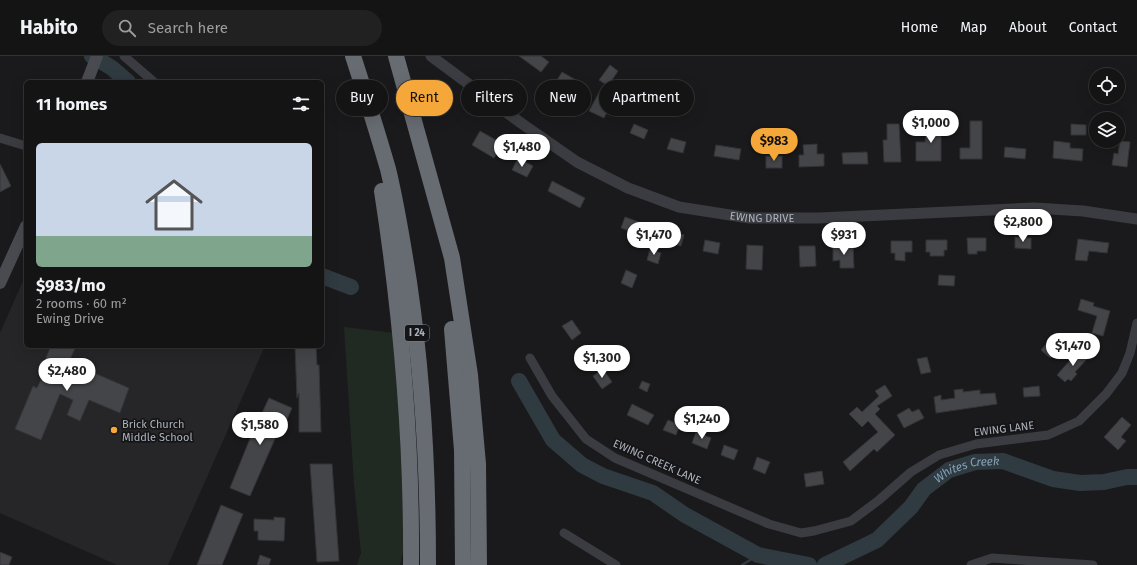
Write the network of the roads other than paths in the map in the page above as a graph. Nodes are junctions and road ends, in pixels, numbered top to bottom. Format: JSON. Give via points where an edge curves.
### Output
{"nodes":[{"id":1,"x":97,"y":56,"type":"edge"},
{"id":2,"x":124,"y":56,"type":"edge"},
{"id":3,"x":353,"y":56,"type":"edge"},
{"id":4,"x":396,"y":56,"type":"edge"},
{"id":5,"x":431,"y":56,"type":"edge"},
{"id":6,"x":88,"y":80,"type":"edge"},
{"id":7,"x":152,"y":80,"type":"edge"},
{"id":8,"x":361,"y":80,"type":"edge"},
{"id":9,"x":370,"y":116,"type":"edge"},
{"id":10,"x":372,"y":116,"type":"edge"},
{"id":11,"x":0,"y":138,"type":"edge"},
{"id":12,"x":24,"y":145,"type":"edge"},
{"id":13,"x":427,"y":172,"type":"junction"},
{"id":14,"x":1137,"y":219,"type":"edge"},
{"id":15,"x":24,"y":230,"type":"edge"},
{"id":16,"x":0,"y":283,"type":"edge"},
{"id":17,"x":1137,"y":323,"type":"edge"},
{"id":18,"x":530,"y":358,"type":"dead end"},
{"id":19,"x":814,"y":531,"type":"joint"},
{"id":20,"x":564,"y":533,"type":"dead end"},
{"id":21,"x":411,"y":544,"type":"junction"},
{"id":22,"x":405,"y":565,"type":"edge"},
{"id":23,"x":411,"y":565,"type":"edge"},
{"id":24,"x":428,"y":565,"type":"edge"},
{"id":25,"x":463,"y":565,"type":"edge"},
{"id":26,"x":479,"y":565,"type":"edge"},
{"id":27,"x":616,"y":565,"type":"edge"},
{"id":28,"x":971,"y":565,"type":"edge"},
{"id":29,"x":1093,"y":565,"type":"edge"}],
"edges":[{"from":1,"to":6,"type":"main road"},
{"from":2,"to":7,"type":"street"},
{"from":3,"to":8,"type":"highway","number":"I 24"},
{"from":4,"to":13,"type":"highway"},
{"from":5,"to":14,"type":"street","name":"EWING DRIVE","via":[[577,162],[628,188],[679,207],[749,218],[819,218],[1034,208],[1083,211]]},
{"from":9,"to":21,"type":"highway","via":[[397,312],[407,418]]},
{"from":10,"to":24,"type":"highway","number":"I 24","via":[[389,177],[404,248],[419,349],[425,430]]},
{"from":11,"to":12,"type":"street"},
{"from":13,"to":25,"type":"highway","via":[[455,349],[462,450]]},
{"from":13,"to":26,"type":"highway","via":[[452,258],[470,375],[478,464]]},
{"from":15,"to":16,"type":"main road"},
{"from":17,"to":19,"type":"street","name":"EWING LANE","via":[[1122,373],[1106,394],[1079,421],[1048,435],[976,444],[939,455],[910,472],[851,521]]},
{"from":18,"to":19,"type":"street","name":"EWING CREEK LANE","via":[[552,396],[586,439],[615,458],[769,524],[801,533]]},
{"from":20,"to":27,"type":"street"},
{"from":21,"to":22,"type":"highway"},
{"from":21,"to":23,"type":"highway"},
{"from":28,"to":29,"type":"street","via":[[992,558]]}]}
